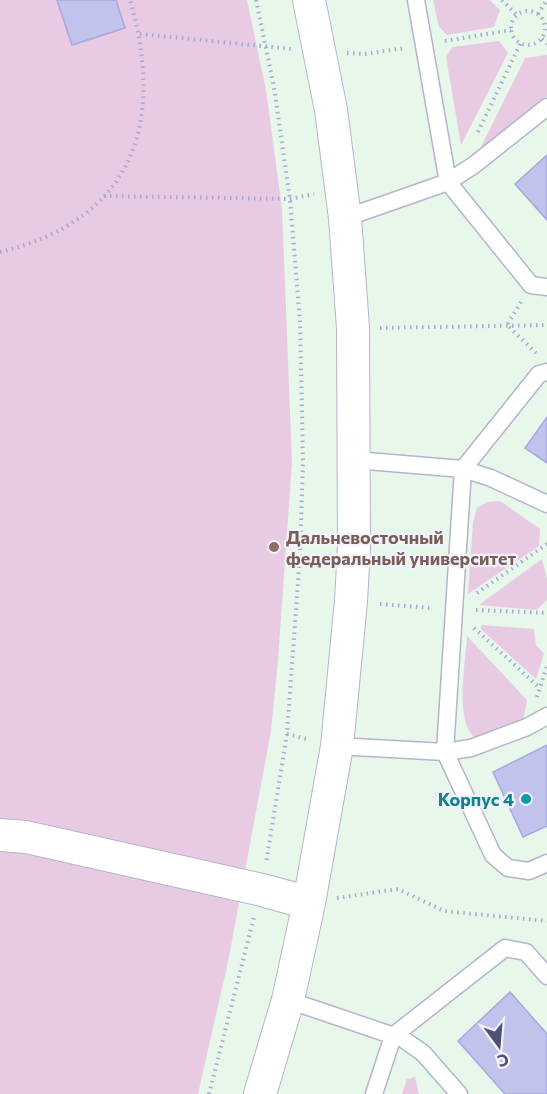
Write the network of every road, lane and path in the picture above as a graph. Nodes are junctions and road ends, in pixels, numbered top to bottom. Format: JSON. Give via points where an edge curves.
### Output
{"nodes":[{"id":1,"x":130,"y":0,"type":"edge"},
{"id":2,"x":256,"y":0,"type":"edge"},
{"id":3,"x":309,"y":0,"type":"edge"},
{"id":4,"x":416,"y":0,"type":"edge"},
{"id":5,"x":502,"y":0,"type":"edge"},
{"id":6,"x":547,"y":0,"type":"edge"},
{"id":7,"x":538,"y":14,"type":"junction"},
{"id":8,"x":517,"y":15,"type":"junction"},
{"id":9,"x":546,"y":28,"type":"edge"},
{"id":10,"x":140,"y":34,"type":"junction"},
{"id":11,"x":542,"y":39,"type":"junction"},
{"id":12,"x":520,"y":44,"type":"junction"},
{"id":13,"x":547,"y":44,"type":"edge"},
{"id":14,"x":266,"y":47,"type":"junction"},
{"id":15,"x":319,"y":52,"type":"junction"},
{"id":16,"x":547,"y":107,"type":"edge"},
{"id":17,"x":478,"y":133,"type":"dead end"},
{"id":18,"x":448,"y":182,"type":"junction"},
{"id":19,"x":104,"y":196,"type":"junction"},
{"id":20,"x":290,"y":199,"type":"junction"},
{"id":21,"x":345,"y":218,"type":"junction"},
{"id":22,"x":0,"y":252,"type":"edge"},
{"id":23,"x":539,"y":286,"type":"edge"},
{"id":24,"x":507,"y":325,"type":"junction"},
{"id":25,"x":547,"y":325,"type":"edge"},
{"id":26,"x":353,"y":328,"type":"junction"},
{"id":27,"x":543,"y":364,"type":"edge"},
{"id":28,"x":355,"y":460,"type":"junction"},
{"id":29,"x":463,"y":469,"type":"junction"},
{"id":30,"x":547,"y":504,"type":"edge"},
{"id":31,"x":547,"y":544,"type":"edge"},
{"id":32,"x":454,"y":610,"type":"junction"},
{"id":33,"x":540,"y":688,"type":"dead end"},
{"id":34,"x":547,"y":716,"type":"edge"},
{"id":35,"x":337,"y":746,"type":"junction"},
{"id":36,"x":446,"y":752,"type":"junction"},
{"id":37,"x":0,"y":835,"type":"edge"},
{"id":38,"x":547,"y":863,"type":"edge"},
{"id":39,"x":262,"y":890,"type":"junction"},
{"id":40,"x":309,"y":903,"type":"junction"},
{"id":41,"x":547,"y":921,"type":"edge"},
{"id":42,"x":547,"y":976,"type":"edge"},
{"id":43,"x":288,"y":1000,"type":"junction"},
{"id":44,"x":393,"y":1036,"type":"junction"},
{"id":45,"x":209,"y":1094,"type":"edge"},
{"id":46,"x":260,"y":1094,"type":"edge"},
{"id":47,"x":374,"y":1094,"type":"edge"},
{"id":48,"x":459,"y":1094,"type":"edge"}],
"edges":[{"from":1,"to":10,"type":"path"},
{"from":2,"to":14,"type":"path"},
{"from":3,"to":15,"type":"street"},
{"from":4,"to":18,"type":"lane"},
{"from":5,"to":8,"type":"path"},
{"from":6,"to":7,"type":"path"},
{"from":7,"to":8,"type":"path","via":[[528,11]]},
{"from":7,"to":9,"type":"path"},
{"from":8,"to":12,"type":"path","via":[[511,30]]},
{"from":9,"to":11,"type":"path"},
{"from":10,"to":14,"type":"path"},
{"from":10,"to":19,"type":"path","via":[[143,116],[127,166]]},
{"from":11,"to":12,"type":"path","via":[[532,45]]},
{"from":11,"to":13,"type":"path"},
{"from":12,"to":17,"type":"path"},
{"from":14,"to":15,"type":"path"},
{"from":14,"to":20,"type":"path"},
{"from":15,"to":21,"type":"street"},
{"from":16,"to":18,"type":"lane"},
{"from":18,"to":21,"type":"lane"},
{"from":18,"to":23,"type":"lane"},
{"from":19,"to":20,"type":"path"},
{"from":19,"to":22,"type":"path","via":[[64,228],[28,245]]},
{"from":20,"to":39,"type":"path","via":[[300,322],[300,554],[287,734]]},
{"from":21,"to":26,"type":"street"},
{"from":23,"to":24,"type":"path"},
{"from":24,"to":25,"type":"path"},
{"from":24,"to":26,"type":"path"},
{"from":24,"to":27,"type":"path"},
{"from":26,"to":28,"type":"street"},
{"from":27,"to":29,"type":"lane"},
{"from":28,"to":29,"type":"lane"},
{"from":28,"to":35,"type":"street","via":[[352,590]]},
{"from":29,"to":30,"type":"lane"},
{"from":29,"to":32,"type":"lane"},
{"from":31,"to":32,"type":"path"},
{"from":32,"to":33,"type":"path"},
{"from":32,"to":36,"type":"lane"},
{"from":34,"to":36,"type":"lane","via":[[471,748]]},
{"from":35,"to":36,"type":"lane"},
{"from":35,"to":40,"type":"street"},
{"from":36,"to":38,"type":"lane","via":[[493,855],[508,868],[530,871]]},
{"from":37,"to":39,"type":"street","via":[[26,837]]},
{"from":39,"to":40,"type":"street"},
{"from":39,"to":45,"type":"path"},
{"from":40,"to":41,"type":"path","via":[[398,889],[444,911]]},
{"from":40,"to":43,"type":"street"},
{"from":42,"to":44,"type":"lane","via":[[526,952],[505,948]]},
{"from":43,"to":44,"type":"lane"},
{"from":43,"to":46,"type":"street"},
{"from":44,"to":47,"type":"lane"},
{"from":44,"to":48,"type":"lane","via":[[423,1053]]}]}
